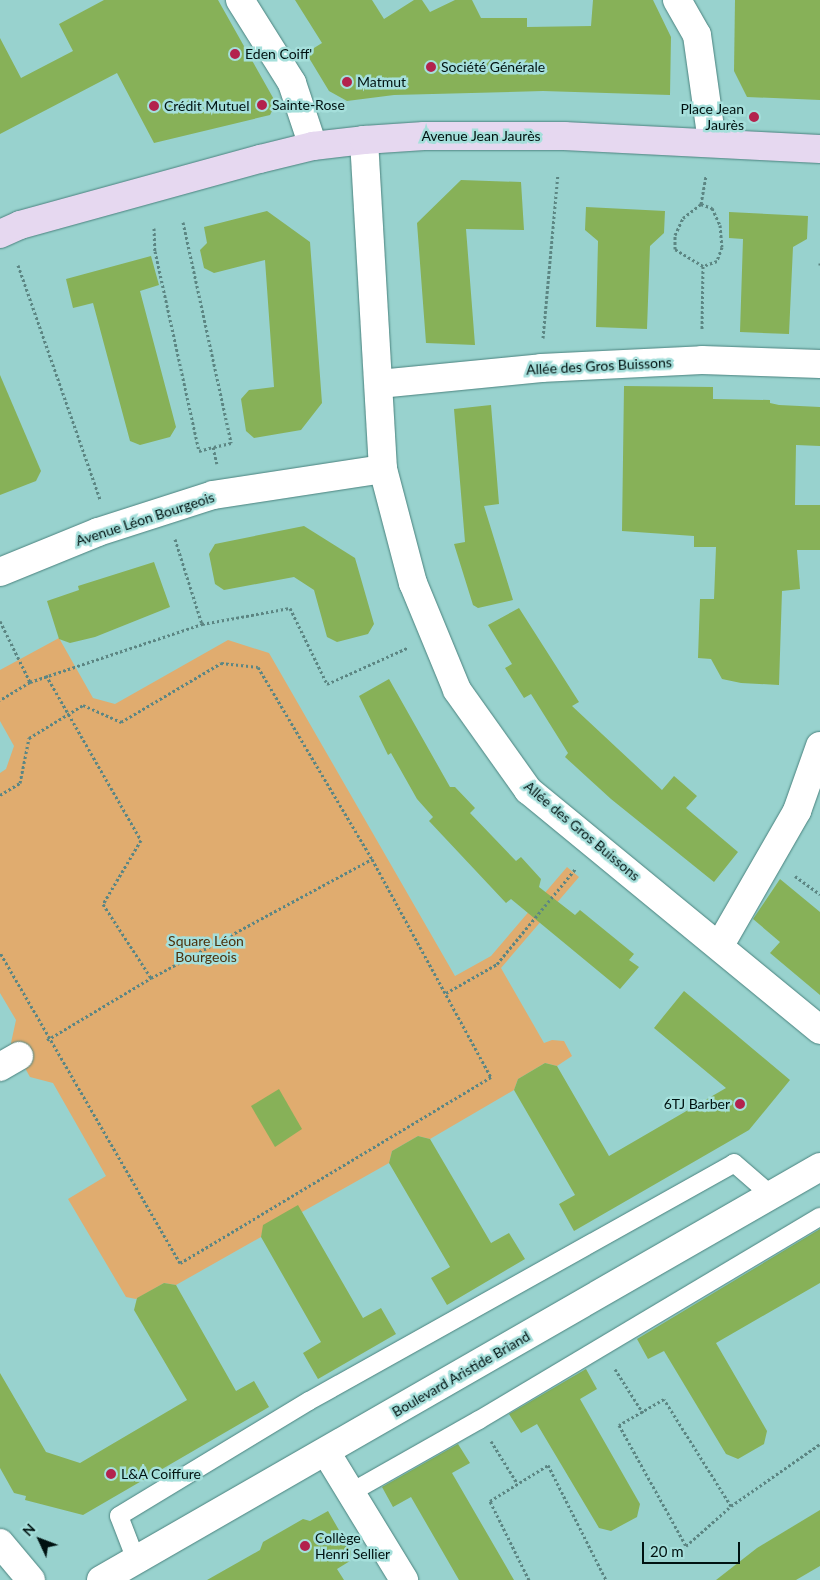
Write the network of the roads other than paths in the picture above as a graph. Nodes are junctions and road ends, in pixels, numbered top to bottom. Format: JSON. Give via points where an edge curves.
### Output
{"nodes":[{"id":1,"x":240,"y":0,"type":"edge"},
{"id":2,"x":678,"y":0,"type":"edge"},
{"id":3,"x":364,"y":140,"type":"junction"},
{"id":4,"x":712,"y":142,"type":"junction"},
{"id":5,"x":313,"y":146,"type":"junction"},
{"id":6,"x":820,"y":149,"type":"edge"},
{"id":7,"x":0,"y":234,"type":"edge"},
{"id":8,"x":820,"y":364,"type":"edge"},
{"id":9,"x":378,"y":384,"type":"junction"},
{"id":10,"x":383,"y":470,"type":"junction"},
{"id":11,"x":0,"y":572,"type":"edge"},
{"id":12,"x":820,"y":746,"type":"edge"},
{"id":13,"x":720,"y":945,"type":"junction"},
{"id":14,"x":820,"y":1030,"type":"edge"},
{"id":15,"x":820,"y":1167,"type":"edge"},
{"id":16,"x":771,"y":1195,"type":"junction"},
{"id":17,"x":820,"y":1217,"type":"edge"},
{"id":18,"x":326,"y":1452,"type":"junction"},
{"id":19,"x":350,"y":1493,"type":"junction"},
{"id":20,"x":0,"y":1543,"type":"edge"},
{"id":21,"x":136,"y":1560,"type":"junction"},
{"id":22,"x":31,"y":1580,"type":"edge"},
{"id":23,"x":101,"y":1580,"type":"edge"},
{"id":24,"x":404,"y":1580,"type":"edge"}],
"edges":[{"from":1,"to":5,"type":"street","via":[[292,83]]},
{"from":2,"to":4,"type":"street","via":[[697,35]]},
{"from":3,"to":4,"type":"main road","name":"Avenue Jean Jaurès","via":[[424,136]]},
{"from":3,"to":5,"type":"main road","name":"Avenue Jean Jaurès"},
{"from":3,"to":9,"type":"street","name":"Allée des Gros Buissons"},
{"from":4,"to":6,"type":"main road","name":"Avenue Jean Jaurès"},
{"from":5,"to":7,"type":"main road","name":"Avenue Jean Jaurès","via":[[147,189]]},
{"from":8,"to":9,"type":"street","name":"Allée des Gros Buissons","via":[[702,360],[541,368]]},
{"from":9,"to":10,"type":"street","name":"Allée des Gros Buissons"},
{"from":10,"to":11,"type":"street","name":"Avenue Léon Bourgeois","via":[[224,493],[110,528]]},
{"from":10,"to":13,"type":"street","name":"Allée des Gros Buissons","via":[[413,582],[457,690],[528,790]]},
{"from":12,"to":13,"type":"street","via":[[797,811]]},
{"from":13,"to":14,"type":"street","name":"Allée des Gros Buissons"},
{"from":15,"to":16,"type":"street","name":"Boulevard Aristide Briand"},
{"from":16,"to":18,"type":"street","name":"Boulevard Aristide Briand"},
{"from":16,"to":21,"type":"lane","via":[[734,1163],[308,1401],[119,1516]]},
{"from":17,"to":19,"type":"lane"},
{"from":18,"to":19,"type":"street"},
{"from":18,"to":21,"type":"street","name":"Boulevard Aristide Briand"},
{"from":19,"to":24,"type":"street"},
{"from":20,"to":22,"type":"street"},
{"from":21,"to":23,"type":"street","name":"Boulevard Aristide Briand"}]}
